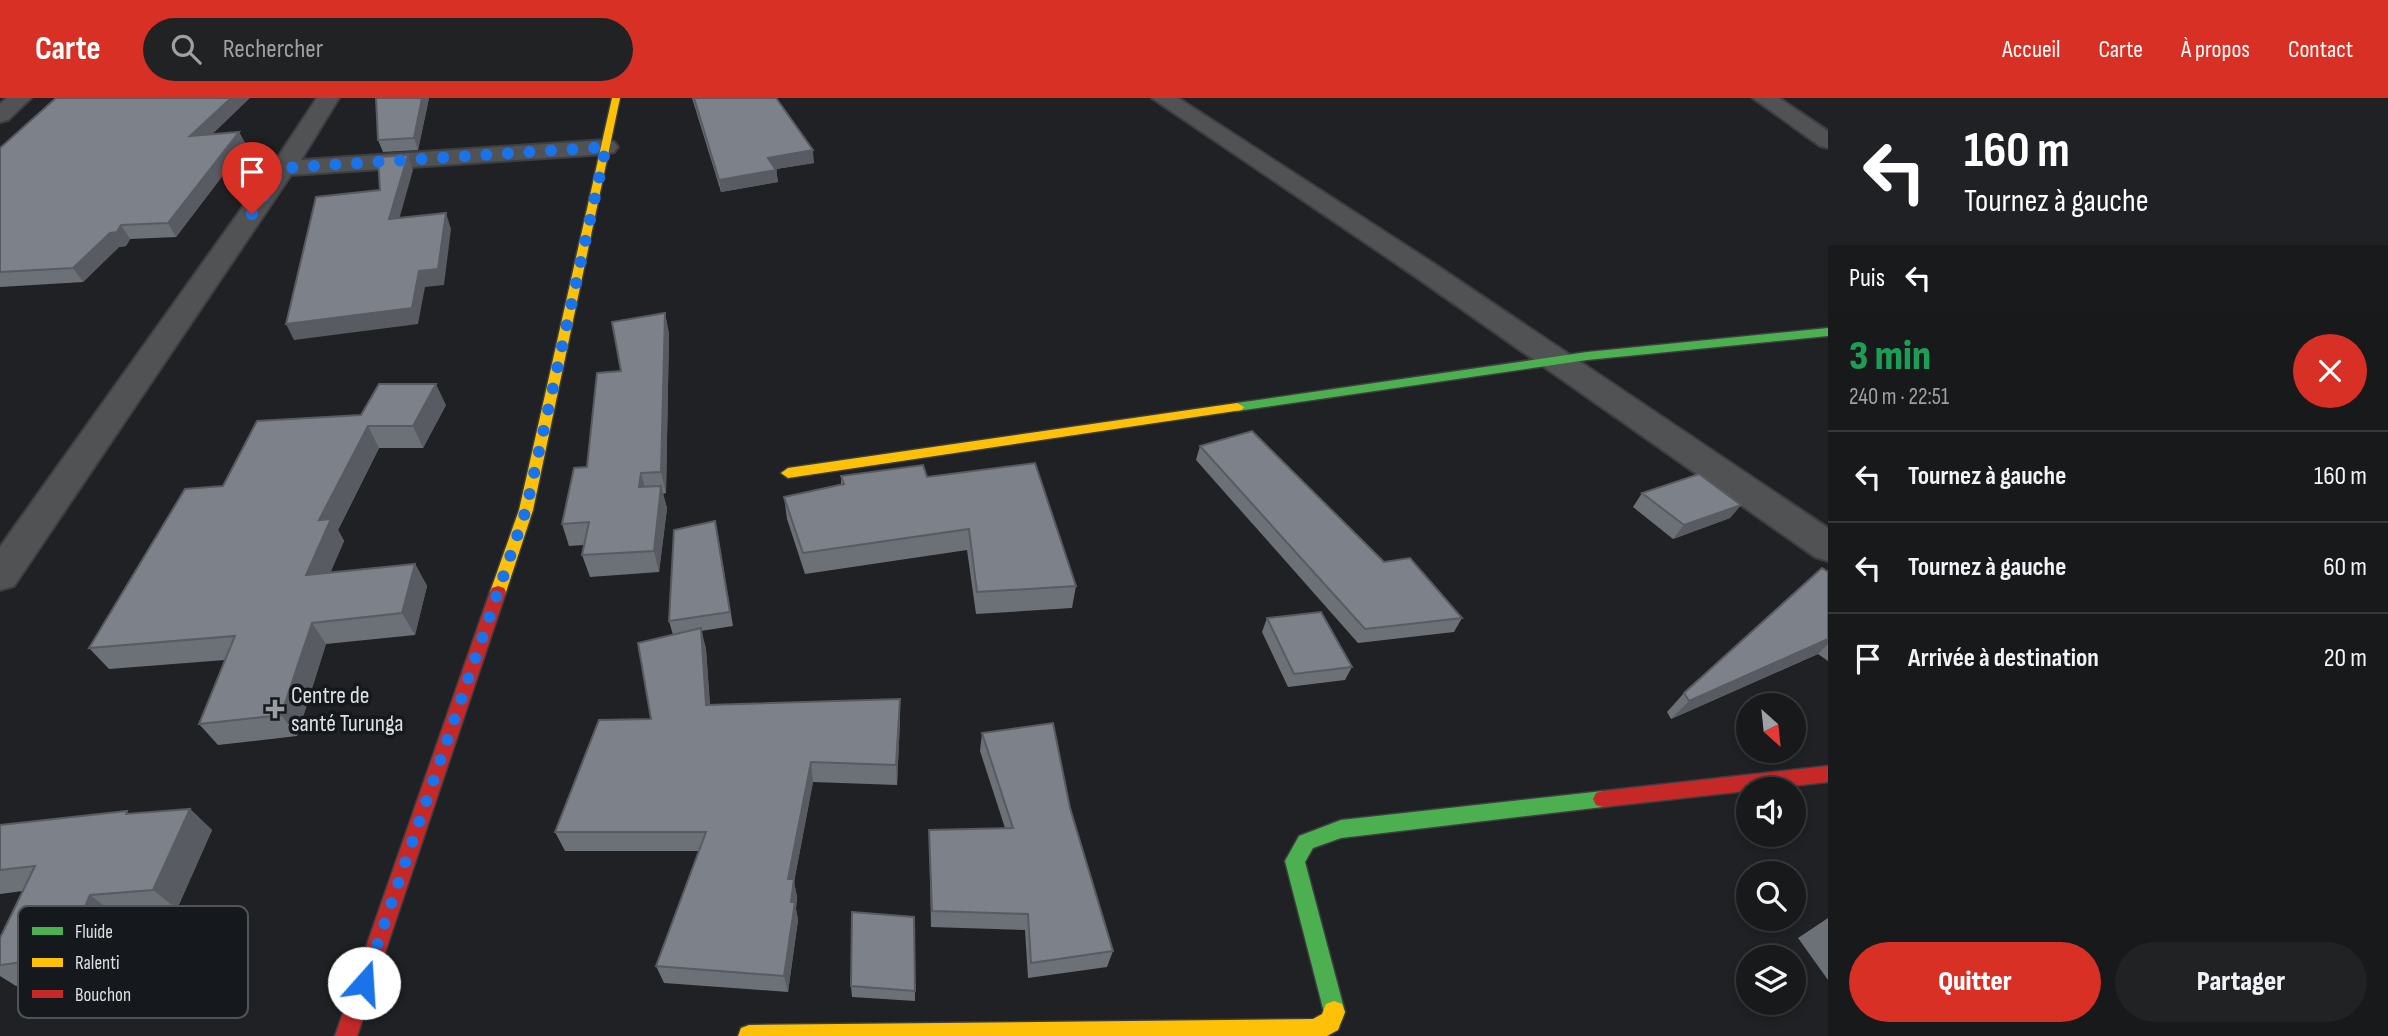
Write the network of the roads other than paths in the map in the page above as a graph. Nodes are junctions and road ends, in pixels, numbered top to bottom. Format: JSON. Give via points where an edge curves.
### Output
{"nodes":[{"id":1,"x":20,"y":98,"type":"edge"},
{"id":2,"x":328,"y":98,"type":"edge"},
{"id":3,"x":617,"y":98,"type":"edge"},
{"id":4,"x":1163,"y":98,"type":"edge"},
{"id":5,"x":1764,"y":98,"type":"edge"},
{"id":6,"x":0,"y":115,"type":"edge"},
{"id":7,"x":1828,"y":142,"type":"edge"},
{"id":8,"x":606,"y":147,"type":"junction"},
{"id":9,"x":283,"y":168,"type":"junction"},
{"id":10,"x":1828,"y":332,"type":"edge"},
{"id":11,"x":1556,"y":361,"type":"junction"},
{"id":12,"x":788,"y":473,"type":"dead end"},
{"id":13,"x":1828,"y":547,"type":"edge"},
{"id":14,"x":0,"y":576,"type":"edge"},
{"id":15,"x":1828,"y":774,"type":"edge"},
{"id":16,"x":1331,"y":1029,"type":"edge"},
{"id":17,"x":346,"y":1036,"type":"edge"},
{"id":18,"x":749,"y":1036,"type":"edge"}],
"edges":[{"from":1,"to":6,"type":"street"},
{"from":2,"to":9,"type":"street"},
{"from":3,"to":8,"type":"street"},
{"from":4,"to":11,"type":"street"},
{"from":5,"to":7,"type":"street"},
{"from":8,"to":9,"type":"street"},
{"from":8,"to":17,"type":"street","via":[[526,510]]},
{"from":9,"to":14,"type":"street"},
{"from":10,"to":11,"type":"street"},
{"from":11,"to":12,"type":"street"},
{"from":11,"to":13,"type":"street"},
{"from":15,"to":16,"type":"street","via":[[1341,829],[1306,842],[1295,862],[1336,1008]]},
{"from":16,"to":18,"type":"street"}]}
